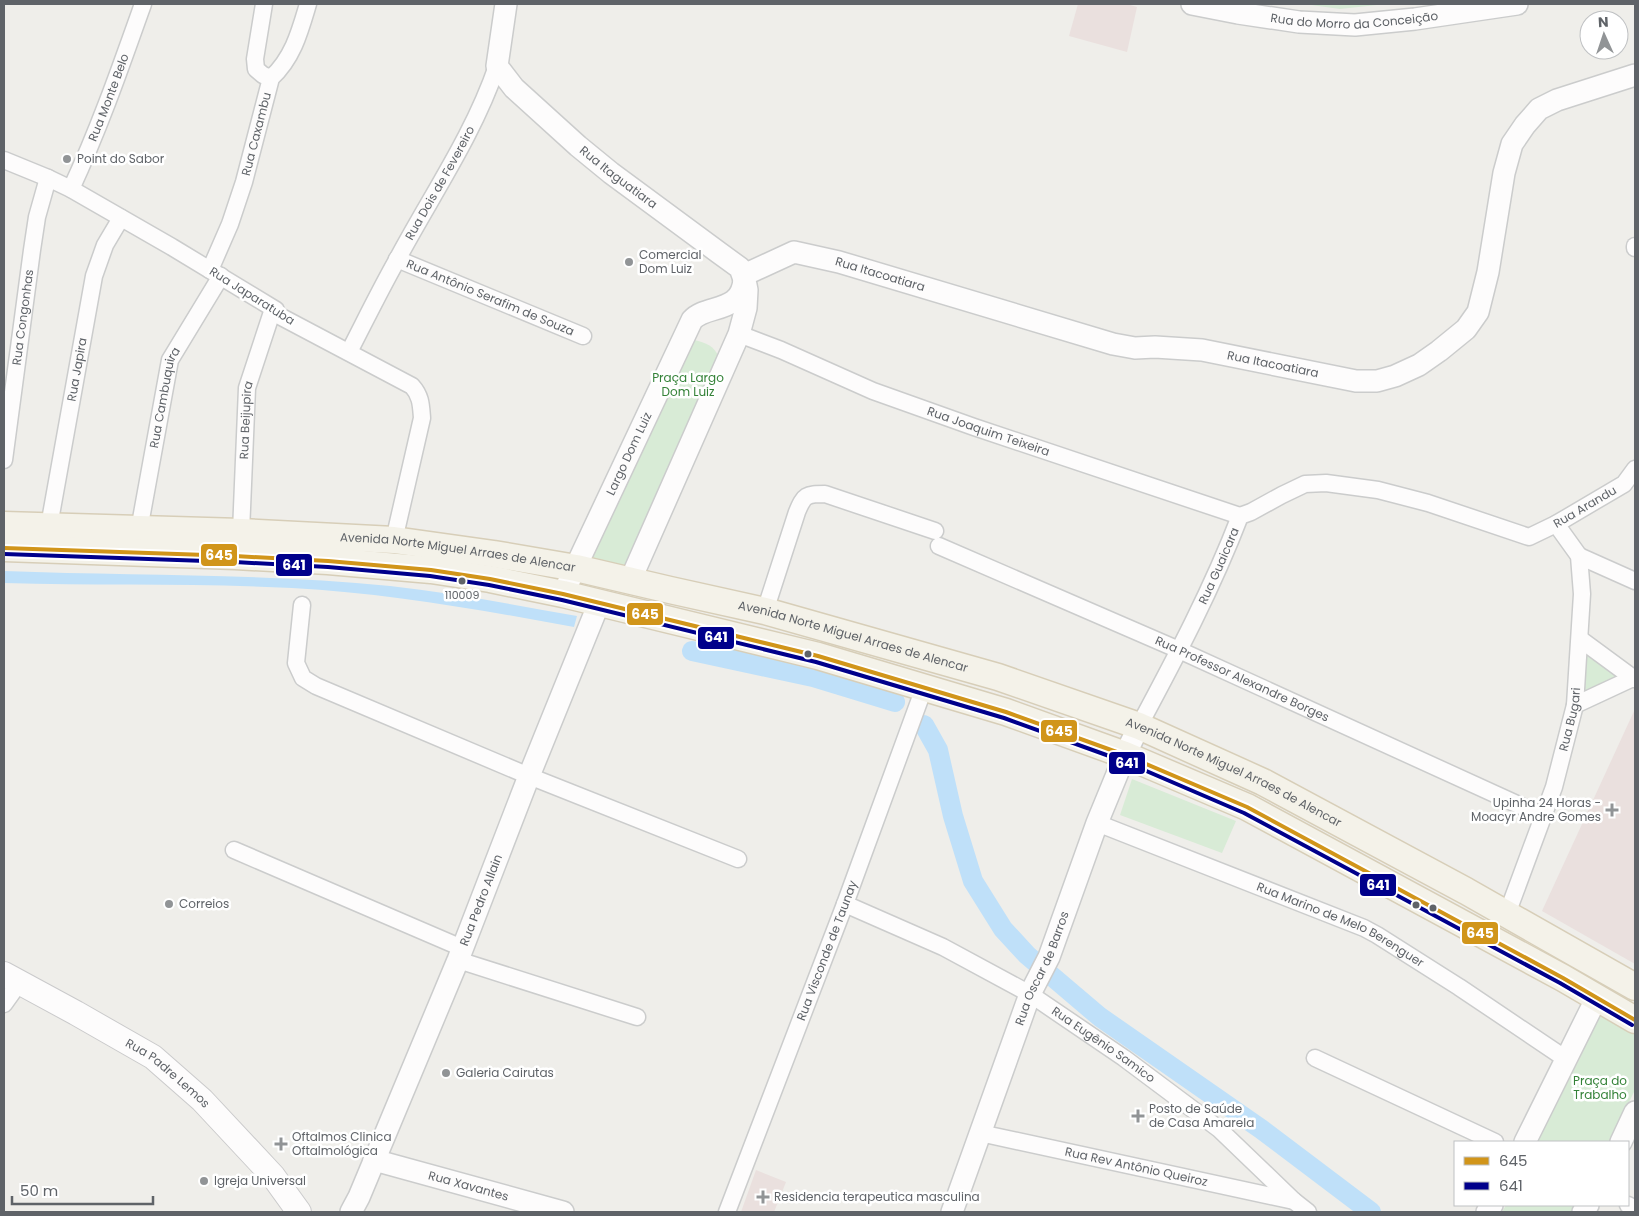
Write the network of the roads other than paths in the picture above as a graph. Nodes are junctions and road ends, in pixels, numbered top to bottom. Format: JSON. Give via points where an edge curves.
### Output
{"nodes":[{"id":1,"x":143,"y":4,"type":"edge"},
{"id":2,"x":264,"y":4,"type":"edge"},
{"id":3,"x":308,"y":4,"type":"edge"},
{"id":4,"x":506,"y":4,"type":"edge"},
{"id":5,"x":1192,"y":4,"type":"edge"},
{"id":6,"x":1517,"y":4,"type":"edge"},
{"id":7,"x":497,"y":66,"type":"junction"},
{"id":8,"x":1635,"y":75,"type":"edge"},
{"id":9,"x":271,"y":78,"type":"junction"},
{"id":10,"x":4,"y":160,"type":"edge"},
{"id":11,"x":48,"y":178,"type":"junction"},
{"id":12,"x":71,"y":189,"type":"junction"},
{"id":13,"x":121,"y":218,"type":"junction"},
{"id":14,"x":397,"y":259,"type":"junction"},
{"id":15,"x":215,"y":273,"type":"junction"},
{"id":16,"x":744,"y":277,"type":"junction"},
{"id":17,"x":272,"y":312,"type":"junction"},
{"id":18,"x":696,"y":316,"type":"junction"},
{"id":19,"x":740,"y":334,"type":"junction"},
{"id":20,"x":583,"y":336,"type":"dead end"},
{"id":21,"x":349,"y":352,"type":"junction"},
{"id":22,"x":4,"y":460,"type":"edge"},
{"id":23,"x":1635,"y":469,"type":"edge"},
{"id":24,"x":1240,"y":516,"type":"junction"},
{"id":25,"x":1556,"y":524,"type":"junction"},
{"id":26,"x":4,"y":525,"type":"edge"},
{"id":27,"x":49,"y":526,"type":"junction"},
{"id":28,"x":139,"y":530,"type":"junction"},
{"id":29,"x":241,"y":532,"type":"junction"},
{"id":30,"x":1529,"y":536,"type":"joint"},
{"id":31,"x":394,"y":540,"type":"junction"},
{"id":32,"x":4,"y":548,"type":"edge"},
{"id":33,"x":1579,"y":556,"type":"junction"},
{"id":34,"x":576,"y":568,"type":"junction"},
{"id":35,"x":630,"y":581,"type":"junction"},
{"id":36,"x":1635,"y":581,"type":"edge"},
{"id":37,"x":563,"y":594,"type":"junction"},
{"id":38,"x":599,"y":603,"type":"junction"},
{"id":39,"x":302,"y":605,"type":"dead end"},
{"id":40,"x":765,"y":611,"type":"junction"},
{"id":41,"x":1580,"y":639,"type":"junction"},
{"id":42,"x":1179,"y":650,"type":"junction"},
{"id":43,"x":1634,"y":679,"type":"edge"},
{"id":44,"x":924,"y":688,"type":"junction"},
{"id":45,"x":1575,"y":705,"type":"junction"},
{"id":46,"x":1139,"y":726,"type":"junction"},
{"id":47,"x":1125,"y":755,"type":"junction"},
{"id":48,"x":529,"y":776,"type":"junction"},
{"id":49,"x":1543,"y":816,"type":"junction"},
{"id":50,"x":1098,"y":823,"type":"junction"},
{"id":51,"x":234,"y":850,"type":"dead end"},
{"id":52,"x":738,"y":859,"type":"dead end"},
{"id":53,"x":845,"y":904,"type":"junction"},
{"id":54,"x":1507,"y":914,"type":"junction"},
{"id":55,"x":460,"y":954,"type":"junction"},
{"id":56,"x":12,"y":979,"type":"edge"},
{"id":57,"x":1635,"y":987,"type":"edge"},
{"id":58,"x":1033,"y":988,"type":"junction"},
{"id":59,"x":1597,"y":997,"type":"junction"},
{"id":60,"x":4,"y":1004,"type":"edge"},
{"id":61,"x":637,"y":1017,"type":"dead end"},
{"id":62,"x":1635,"y":1020,"type":"edge"},
{"id":63,"x":1315,"y":1058,"type":"dead end"},
{"id":64,"x":1566,"y":1059,"type":"junction"},
{"id":65,"x":1635,"y":1112,"type":"edge"},
{"id":66,"x":980,"y":1133,"type":"junction"},
{"id":67,"x":1493,"y":1141,"type":"edge"},
{"id":68,"x":1525,"y":1141,"type":"edge"},
{"id":69,"x":1620,"y":1141,"type":"edge"},
{"id":70,"x":374,"y":1160,"type":"junction"},
{"id":71,"x":1294,"y":1201,"type":"junction"},
{"id":72,"x":355,"y":1205,"type":"edge"},
{"id":73,"x":300,"y":1212,"type":"edge"},
{"id":74,"x":340,"y":1212,"type":"edge"},
{"id":75,"x":563,"y":1212,"type":"edge"},
{"id":76,"x":727,"y":1212,"type":"edge"},
{"id":77,"x":952,"y":1212,"type":"edge"},
{"id":78,"x":1308,"y":1212,"type":"edge"}],
"edges":[{"from":1,"to":12,"type":"street","name":"Rua Monte Belo","via":[[105,110]]},
{"from":2,"to":9,"type":"street","via":[[255,59],[256,69]]},
{"from":3,"to":9,"type":"street","name":"Rua Caxambu","via":[[287,61]]},
{"from":4,"to":7,"type":"street","name":"Rua Dois de Fevereiro"},
{"from":5,"to":6,"type":"street","name":"Rua do Morro da Conceição","via":[[1299,22],[1355,25]]},
{"from":7,"to":14,"type":"street","name":"Rua Dois de Fevereiro","via":[[486,97],[461,147]]},
{"from":7,"to":16,"type":"street","name":"Rua Itaguatiara","via":[[514,88],[578,146],[618,179],[736,264]]},
{"from":8,"to":16,"type":"street","name":"Rua Itacoatiara","via":[[1557,100],[1539,109],[1524,124],[1512,144],[1504,173],[1478,312],[1466,329],[1439,352],[1419,365],[1377,381],[1346,380],[1202,350],[1135,348],[1113,344],[797,252],[786,254]]},
{"from":9,"to":15,"type":"street","name":"Rua Caxambu"},
{"from":10,"to":11,"type":"street","name":"Rua Japaratuba"},
{"from":11,"to":12,"type":"street","name":"Rua Japaratuba"},
{"from":11,"to":22,"type":"street","name":"Rua Congonhas","via":[[37,217]]},
{"from":12,"to":13,"type":"street","name":"Rua Japaratuba"},
{"from":13,"to":15,"type":"street","name":"Rua Japaratuba"},
{"from":13,"to":27,"type":"street","name":"Rua Japira","via":[[105,245],[94,276]]},
{"from":14,"to":20,"type":"street","name":"Rua Antônio Serafim de Souza"},
{"from":14,"to":21,"type":"street","name":"Rua Dois de Fevereiro"},
{"from":15,"to":17,"type":"street","name":"Rua Japaratuba","via":[[276,310]]},
{"from":15,"to":28,"type":"street","name":"Rua Cambuquira","via":[[170,360]]},
{"from":16,"to":18,"type":"street","via":[[741,291],[732,302]]},
{"from":16,"to":19,"type":"street","via":[[748,290]]},
{"from":17,"to":21,"type":"street","name":"Rua Japaratuba"},
{"from":17,"to":29,"type":"street","name":"Rua Beijupira","via":[[247,388]]},
{"from":18,"to":19,"type":"street","via":[[710,318]]},
{"from":18,"to":34,"type":"street","name":"Largo Dom Luiz"},
{"from":19,"to":24,"type":"street","name":"Rua Joaquim Teixeira","via":[[872,391]]},
{"from":19,"to":35,"type":"street"},
{"from":21,"to":31,"type":"street","name":"Rua Japaratuba","via":[[412,386],[419,393],[422,418]]},
{"from":23,"to":25,"type":"street","name":"Rua Arandu","via":[[1624,484]]},
{"from":24,"to":30,"type":"street","name":"Rua Guaicara","via":[[1305,484],[1326,482],[1378,490],[1428,503]]},
{"from":24,"to":42,"type":"street","name":"Rua Guaicara","via":[[1225,555]]},
{"from":25,"to":30,"type":"street","name":"Rua Arandu"},
{"from":25,"to":33,"type":"street"},
{"from":26,"to":27,"type":"main road","name":"Avenida Norte Miguel Arraes de Alencar"},
{"from":27,"to":28,"type":"main road","name":"Avenida Norte Miguel Arraes de Alencar"},
{"from":28,"to":29,"type":"main road","name":"Avenida Norte Miguel Arraes de Alencar"},
{"from":29,"to":31,"type":"main road","name":"Avenida Norte Miguel Arraes de Alencar"},
{"from":31,"to":34,"type":"main road","name":"Avenida Norte Miguel Arraes de Alencar"},
{"from":32,"to":37,"type":"main road","name":"Avenida Norte Miguel Arraes de Alencar","via":[[328,561],[431,570]]},
{"from":33,"to":36,"type":"street"},
{"from":33,"to":41,"type":"street","name":"Rua Bugari","via":[[1582,594]]},
{"from":34,"to":35,"type":"main road","name":"Avenida Norte Miguel Arraes de Alencar"},
{"from":34,"to":37,"type":"street","name":"Largo Dom Luiz"},
{"from":35,"to":40,"type":"main road","name":"Avenida Norte Miguel Arraes de Alencar"},
{"from":37,"to":38,"type":"main road","name":"Avenida Norte Miguel Arraes de Alencar"},
{"from":38,"to":44,"type":"main road","name":"Avenida Norte Miguel Arraes de Alencar","via":[[818,656]]},
{"from":38,"to":48,"type":"street","name":"Rua Pedro Allain"},
{"from":39,"to":48,"type":"street","via":[[296,663],[303,678],[352,702]]},
{"from":40,"to":42,"type":"street","name":"Rua Professor Alexandre Borges","via":[[802,500],[807,495],[825,494],[937,538]]},
{"from":40,"to":46,"type":"main road","name":"Avenida Norte Miguel Arraes de Alencar","via":[[998,677]]},
{"from":41,"to":43,"type":"street"},
{"from":41,"to":45,"type":"street","name":"Rua Bugari"},
{"from":42,"to":46,"type":"street","name":"Rua Guaicara"},
{"from":42,"to":49,"type":"street","name":"Rua Professor Alexandre Borges"},
{"from":43,"to":45,"type":"street"},
{"from":44,"to":47,"type":"main road","name":"Avenida Norte Miguel Arraes de Alencar","via":[[1006,712]]},
{"from":44,"to":53,"type":"street","name":"Rua Visconde de Taunay"},
{"from":45,"to":49,"type":"street","name":"Rua Bugari","via":[[1554,787]]},
{"from":46,"to":47,"type":"street","name":"Rua Oscar de Barros"},
{"from":46,"to":54,"type":"main road","name":"Avenida Norte Miguel Arraes de Alencar","via":[[1263,782]]},
{"from":47,"to":50,"type":"street","name":"Rua Oscar de Barros"},
{"from":47,"to":59,"type":"main road","name":"Avenida Norte Miguel Arraes de Alencar","via":[[1247,807]]},
{"from":48,"to":52,"type":"street"},
{"from":48,"to":55,"type":"street","name":"Rua Pedro Allain"},
{"from":49,"to":54,"type":"street","name":"Rua Bugari"},
{"from":50,"to":58,"type":"street","name":"Rua Oscar de Barros","via":[[1049,957]]},
{"from":50,"to":64,"type":"street","name":"Rua Marino de Melo Berenguer","via":[[1377,935]]},
{"from":51,"to":55,"type":"street"},
{"from":53,"to":58,"type":"street","name":"Rua Eugênio Samico"},
{"from":53,"to":76,"type":"street","name":"Rua Visconde de Taunay"},
{"from":54,"to":57,"type":"main road","name":"Avenida Norte Miguel Arraes de Alencar"},
{"from":55,"to":61,"type":"street"},
{"from":55,"to":70,"type":"street","name":"Rua Pedro Allain"},
{"from":56,"to":60,"type":"street"},
{"from":56,"to":73,"type":"main road","name":"Rua Padre Lemos","via":[[153,1057],[202,1100],[273,1176]]},
{"from":58,"to":66,"type":"street","name":"Rua Oscar de Barros"},
{"from":58,"to":71,"type":"street","name":"Rua Eugênio Samico","via":[[1219,1129]]},
{"from":59,"to":62,"type":"main road","name":"Avenida Norte Miguel Arraes de Alencar"},
{"from":59,"to":64,"type":"street"},
{"from":63,"to":67,"type":"street"},
{"from":64,"to":68,"type":"street"},
{"from":65,"to":69,"type":"street"},
{"from":66,"to":71,"type":"street","name":"Rua Rev Antônio Queiroz"},
{"from":66,"to":77,"type":"street","name":"Rua Oscar de Barros"},
{"from":70,"to":72,"type":"street","name":"Rua Pedro Allain"},
{"from":70,"to":75,"type":"street","name":"Rua Xavantes"},
{"from":71,"to":78,"type":"street","name":"Rua Eugênio Samico"},
{"from":72,"to":74,"type":"street","name":"Rua Pedro Allain"}]}
